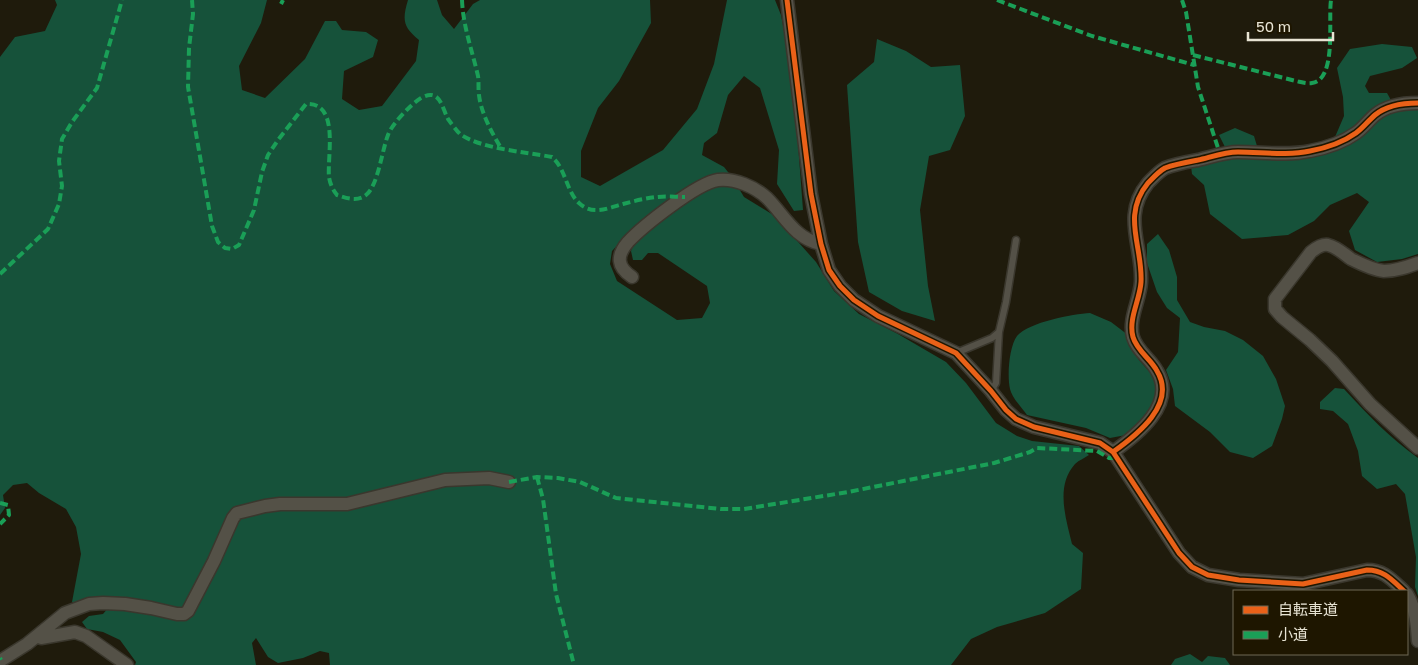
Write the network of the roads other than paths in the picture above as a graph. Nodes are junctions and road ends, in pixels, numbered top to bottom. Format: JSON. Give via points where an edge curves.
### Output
{"nodes":[{"id":1,"x":787,"y":0,"type":"edge"},
{"id":2,"x":1418,"y":103,"type":"edge"},
{"id":3,"x":1016,"y":240,"type":"dead end"},
{"id":4,"x":820,"y":244,"type":"junction"},
{"id":5,"x":1418,"y":263,"type":"edge"},
{"id":6,"x":632,"y":277,"type":"dead end"},
{"id":7,"x":999,"y":332,"type":"junction"},
{"id":8,"x":956,"y":353,"type":"junction"},
{"id":9,"x":991,"y":391,"type":"junction"},
{"id":10,"x":1418,"y":448,"type":"edge"},
{"id":11,"x":1113,"y":452,"type":"junction"},
{"id":12,"x":509,"y":482,"type":"dead end"},
{"id":13,"x":1403,"y":590,"type":"edge"},
{"id":14,"x":1408,"y":596,"type":"edge"},
{"id":15,"x":37,"y":636,"type":"junction"},
{"id":16,"x":1418,"y":641,"type":"edge"},
{"id":17,"x":0,"y":661,"type":"edge"},
{"id":18,"x":127,"y":665,"type":"edge"}],
"edges":[{"from":1,"to":4,"type":"street"},
{"from":2,"to":11,"type":"street","via":[[1389,107],[1349,137],[1325,147],[1291,154],[1220,154],[1174,165],[1154,176],[1142,190],[1136,209],[1134,229],[1141,277],[1132,326],[1139,348],[1162,381],[1163,395],[1156,411],[1129,441]]},
{"from":3,"to":7,"type":"lane"},
{"from":4,"to":6,"type":"street","via":[[810,242],[792,228],[765,196],[747,185],[716,180],[684,196],[626,244],[620,266]]},
{"from":4,"to":8,"type":"street","via":[[829,270],[854,300],[878,316]]},
{"from":5,"to":10,"type":"street","via":[[1384,271],[1370,268],[1335,247],[1318,247],[1275,299],[1275,309]]},
{"from":7,"to":8,"type":"lane"},
{"from":7,"to":9,"type":"lane","via":[[996,383]]},
{"from":8,"to":9,"type":"street"},
{"from":9,"to":11,"type":"street","via":[[1016,419],[1034,427],[1100,443]]},
{"from":11,"to":13,"type":"street","via":[[1180,554],[1192,567],[1208,576],[1303,584],[1377,570]]},
{"from":12,"to":15,"type":"street","via":[[489,478],[445,480],[346,504],[280,504],[245,510],[234,518],[184,614],[125,604],[89,604],[65,613]]},
{"from":14,"to":16,"type":"street","via":[[1416,618]]},
{"from":15,"to":17,"type":"street"},
{"from":15,"to":18,"type":"street","via":[[75,632],[86,636]]}]}
